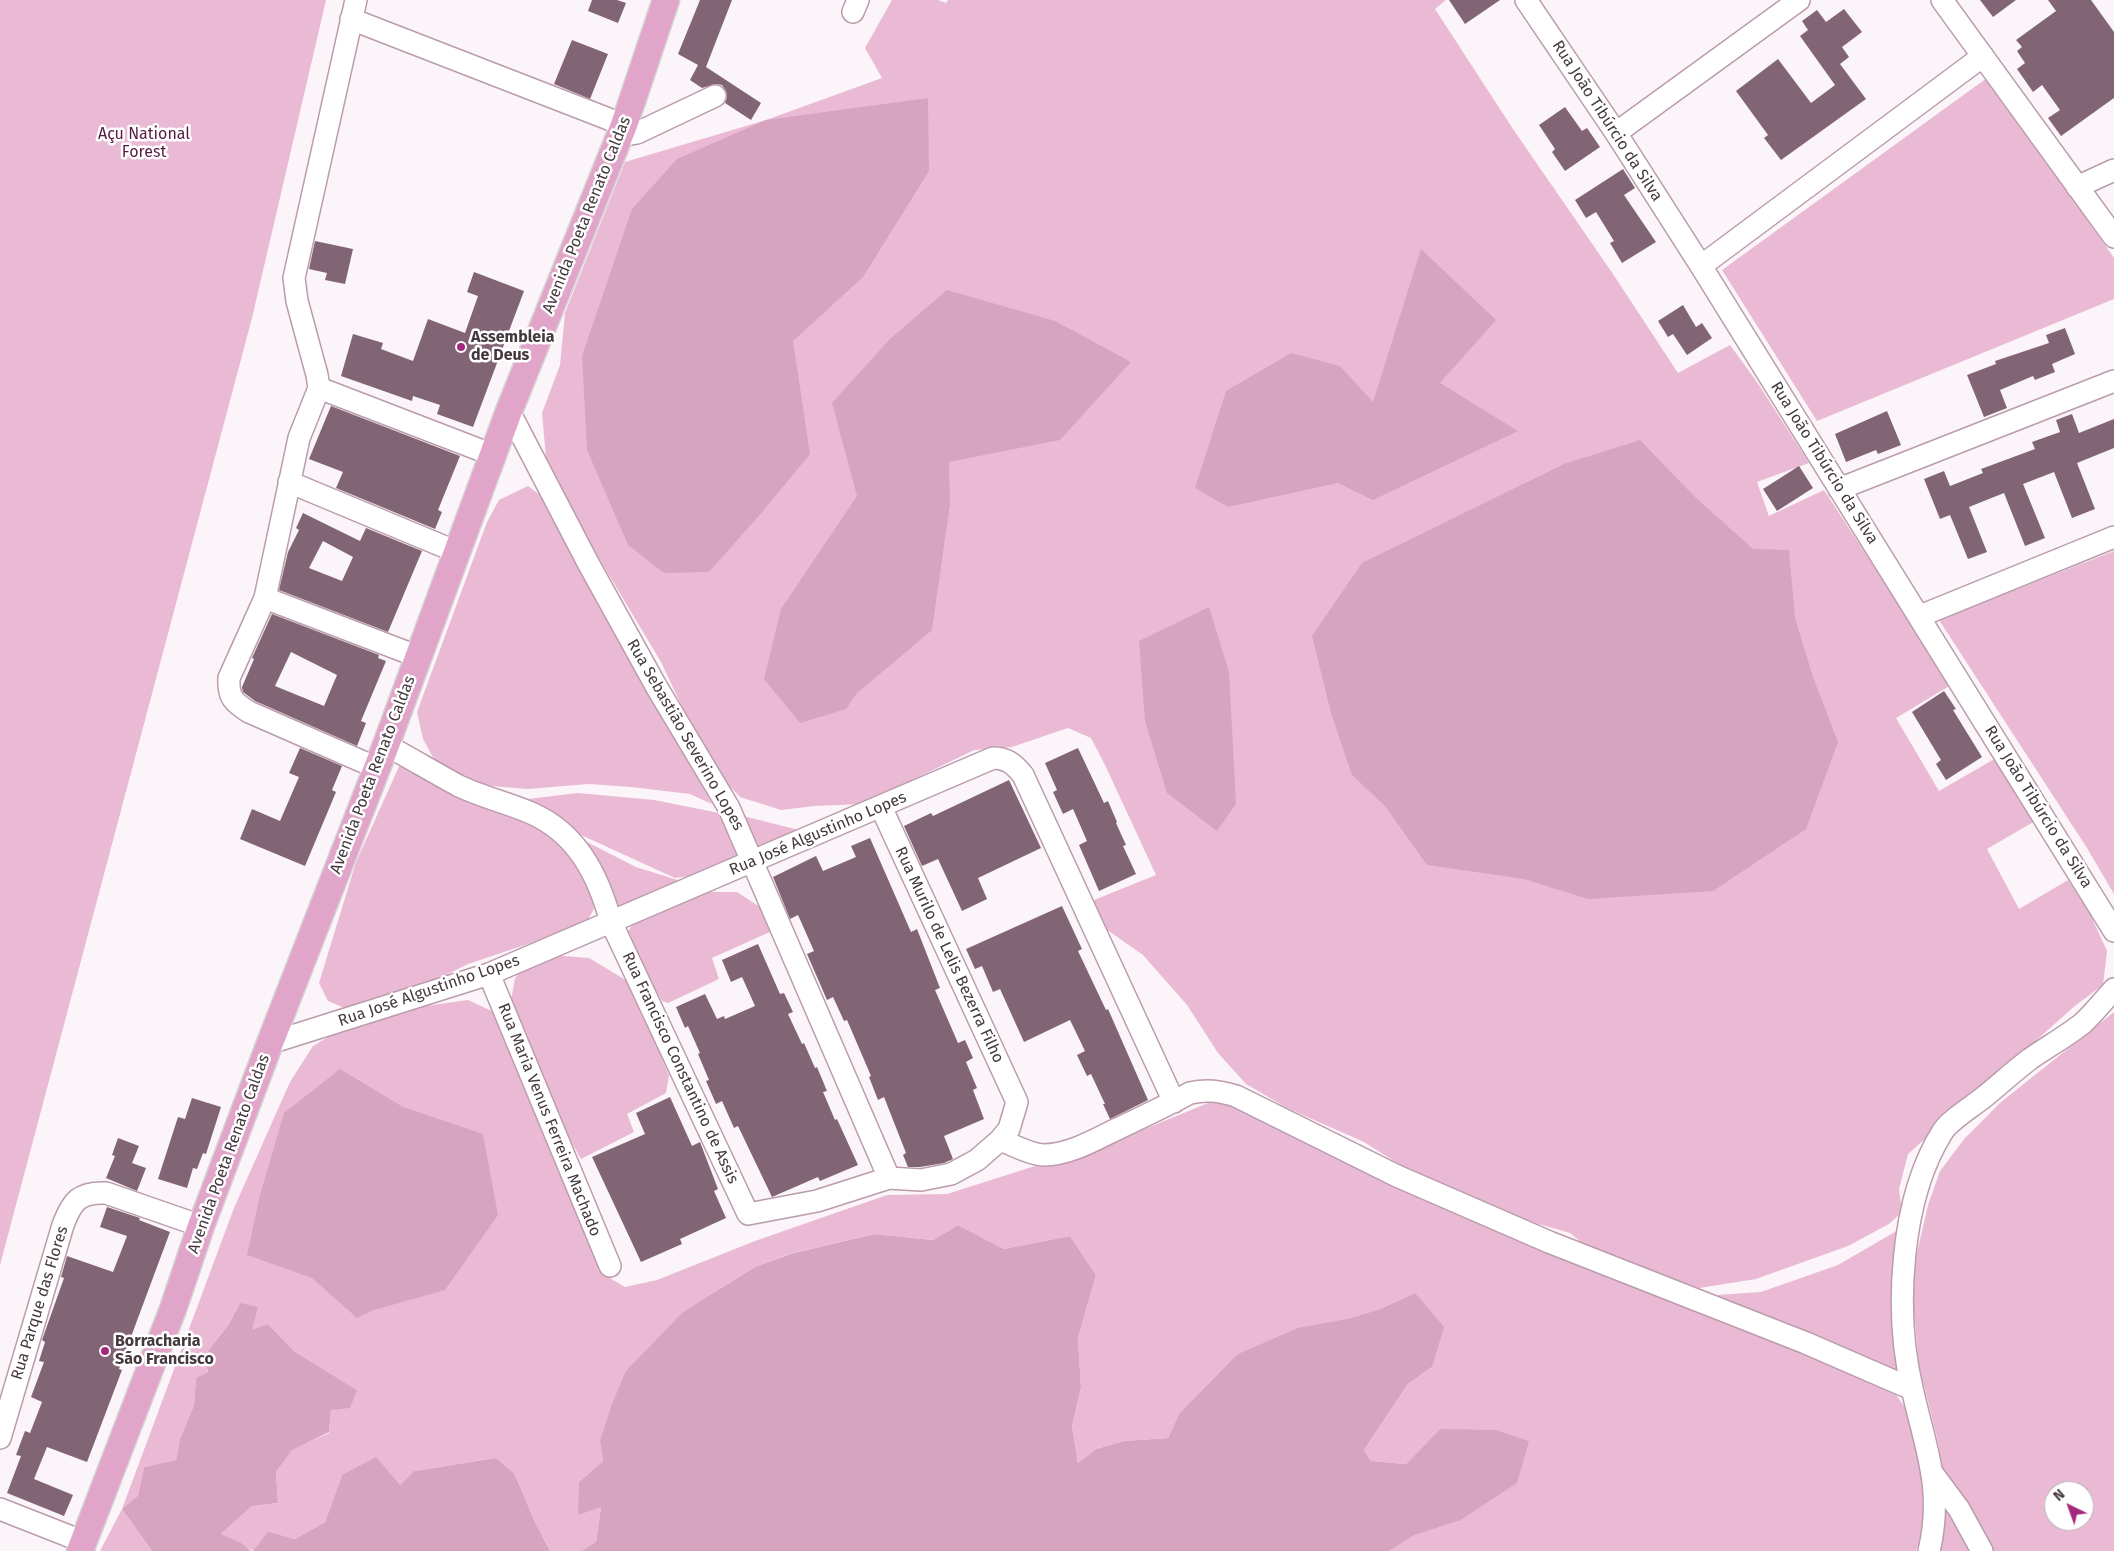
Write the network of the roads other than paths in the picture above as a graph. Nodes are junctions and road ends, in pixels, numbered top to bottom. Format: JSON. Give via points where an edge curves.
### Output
{"nodes":[{"id":1,"x":666,"y":0,"type":"edge"},
{"id":2,"x":1799,"y":0,"type":"edge"},
{"id":3,"x":1942,"y":0,"type":"edge"},
{"id":4,"x":1531,"y":2,"type":"edge"},
{"id":5,"x":353,"y":10,"type":"edge"},
{"id":6,"x":1983,"y":56,"type":"junction"},
{"id":7,"x":715,"y":96,"type":"dead end"},
{"id":8,"x":622,"y":131,"type":"junction"},
{"id":9,"x":1616,"y":133,"type":"junction"},
{"id":10,"x":2114,"y":170,"type":"edge"},
{"id":11,"x":2077,"y":187,"type":"junction"},
{"id":12,"x":2114,"y":237,"type":"edge"},
{"id":13,"x":1701,"y":266,"type":"junction"},
{"id":14,"x":2114,"y":381,"type":"edge"},
{"id":15,"x":319,"y":388,"type":"junction"},
{"id":16,"x":509,"y":411,"type":"junction"},
{"id":17,"x":493,"y":455,"type":"junction"},
{"id":18,"x":289,"y":482,"type":"junction"},
{"id":19,"x":1839,"y":490,"type":"junction"},
{"id":20,"x":2114,"y":537,"type":"edge"},
{"id":21,"x":456,"y":552,"type":"junction"},
{"id":22,"x":265,"y":598,"type":"junction"},
{"id":23,"x":1920,"y":616,"type":"junction"},
{"id":24,"x":419,"y":657,"type":"junction"},
{"id":25,"x":381,"y":757,"type":"junction"},
{"id":26,"x":881,"y":807,"type":"junction"},
{"id":27,"x":754,"y":862,"type":"junction"},
{"id":28,"x":611,"y":922,"type":"junction"},
{"id":29,"x":2114,"y":931,"type":"edge"},
{"id":30,"x":489,"y":974,"type":"junction"},
{"id":31,"x":2114,"y":989,"type":"edge"},
{"id":32,"x":270,"y":1043,"type":"junction"},
{"id":33,"x":1174,"y":1102,"type":"junction"},
{"id":34,"x":1000,"y":1140,"type":"junction"},
{"id":35,"x":889,"y":1178,"type":"junction"},
{"id":36,"x":201,"y":1226,"type":"junction"},
{"id":37,"x":610,"y":1266,"type":"dead end"},
{"id":38,"x":1912,"y":1389,"type":"junction"},
{"id":39,"x":0,"y":1438,"type":"edge"},
{"id":40,"x":1932,"y":1473,"type":"junction"},
{"id":41,"x":0,"y":1509,"type":"edge"},
{"id":42,"x":82,"y":1546,"type":"edge"},
{"id":43,"x":1929,"y":1551,"type":"edge"},
{"id":44,"x":1982,"y":1551,"type":"edge"}],
"edges":[{"from":1,"to":8,"type":"main road","name":"Avenida Poeta Renato Caldas"},
{"from":2,"to":9,"type":"street"},
{"from":3,"to":6,"type":"street"},
{"from":4,"to":9,"type":"street","name":"Rua João Tibúrcio da Silva"},
{"from":5,"to":8,"type":"street"},
{"from":5,"to":15,"type":"street","via":[[294,278]]},
{"from":6,"to":11,"type":"street"},
{"from":6,"to":13,"type":"street"},
{"from":7,"to":8,"type":"street","via":[[637,133]]},
{"from":8,"to":16,"type":"main road","name":"Avenida Poeta Renato Caldas"},
{"from":9,"to":13,"type":"street","name":"Rua João Tibúrcio da Silva"},
{"from":10,"to":11,"type":"street"},
{"from":11,"to":12,"type":"street"},
{"from":13,"to":19,"type":"street","name":"Rua João Tibúrcio da Silva"},
{"from":14,"to":19,"type":"street"},
{"from":15,"to":17,"type":"street"},
{"from":15,"to":18,"type":"street","via":[[299,438]]},
{"from":16,"to":17,"type":"main road","name":"Avenida Poeta Renato Caldas"},
{"from":16,"to":27,"type":"street","name":"Rua Sebastião Severino Lopes","via":[[642,661],[729,808]]},
{"from":17,"to":21,"type":"main road","name":"Avenida Poeta Renato Caldas"},
{"from":18,"to":21,"type":"street"},
{"from":18,"to":22,"type":"street"},
{"from":19,"to":23,"type":"street","name":"Rua João Tibúrcio da Silva"},
{"from":20,"to":23,"type":"street"},
{"from":21,"to":24,"type":"main road","name":"Avenida Poeta Renato Caldas"},
{"from":22,"to":24,"type":"street"},
{"from":22,"to":25,"type":"street","name":"Rua Francisco Constantino de Assis","via":[[230,678],[228,691],[235,704],[249,712]]},
{"from":23,"to":29,"type":"street","name":"Rua João Tibúrcio da Silva"},
{"from":24,"to":25,"type":"main road","name":"Avenida Poeta Renato Caldas"},
{"from":25,"to":28,"type":"street","name":"Rua Francisco Constantino de Assis","via":[[556,826],[569,837],[597,882]]},
{"from":25,"to":32,"type":"main road","name":"Avenida Poeta Renato Caldas"},
{"from":26,"to":27,"type":"street","name":"Rua José Algustinho Lopes"},
{"from":26,"to":33,"type":"street","name":"Rua José Algustinho Lopes","via":[[992,758],[1003,758],[1014,764],[1023,775]]},
{"from":26,"to":34,"type":"street","name":"Rua Murilo de Lelis Bezerra Filho","via":[[1017,1102],[1009,1129]]},
{"from":27,"to":28,"type":"street","name":"Rua José Algustinho Lopes"},
{"from":27,"to":35,"type":"street","name":"Rua Sebastião Severino Lopes"},
{"from":28,"to":30,"type":"street","name":"Rua José Algustinho Lopes"},
{"from":28,"to":35,"type":"street","name":"Rua Francisco Constantino de Assis","via":[[748,1214],[817,1201]]},
{"from":30,"to":32,"type":"street","name":"Rua José Algustinho Lopes"},
{"from":30,"to":37,"type":"street","name":"Rua Maria Venus Ferreira Machado"},
{"from":31,"to":38,"type":"street","via":[[2083,1023],[2030,1060],[1944,1130],[1912,1209],[1904,1256],[1904,1348]]},
{"from":32,"to":36,"type":"main road","name":"Avenida Poeta Renato Caldas"},
{"from":33,"to":34,"type":"street","via":[[1071,1150],[1053,1154],[1027,1152]]},
{"from":33,"to":38,"type":"street","via":[[1204,1090],[1236,1096],[1397,1176]]},
{"from":34,"to":35,"type":"street","via":[[977,1160],[952,1174],[921,1180]]},
{"from":36,"to":39,"type":"street","name":"Rua Parque das Flores","via":[[106,1193],[90,1192],[77,1199],[68,1211]]},
{"from":36,"to":42,"type":"main road","name":"Avenida Poeta Renato Caldas","via":[[173,1309]]},
{"from":38,"to":40,"type":"street"},
{"from":40,"to":43,"type":"street","via":[[1935,1520]]},
{"from":40,"to":44,"type":"street","via":[[1959,1509]]},
{"from":41,"to":42,"type":"street"}]}
